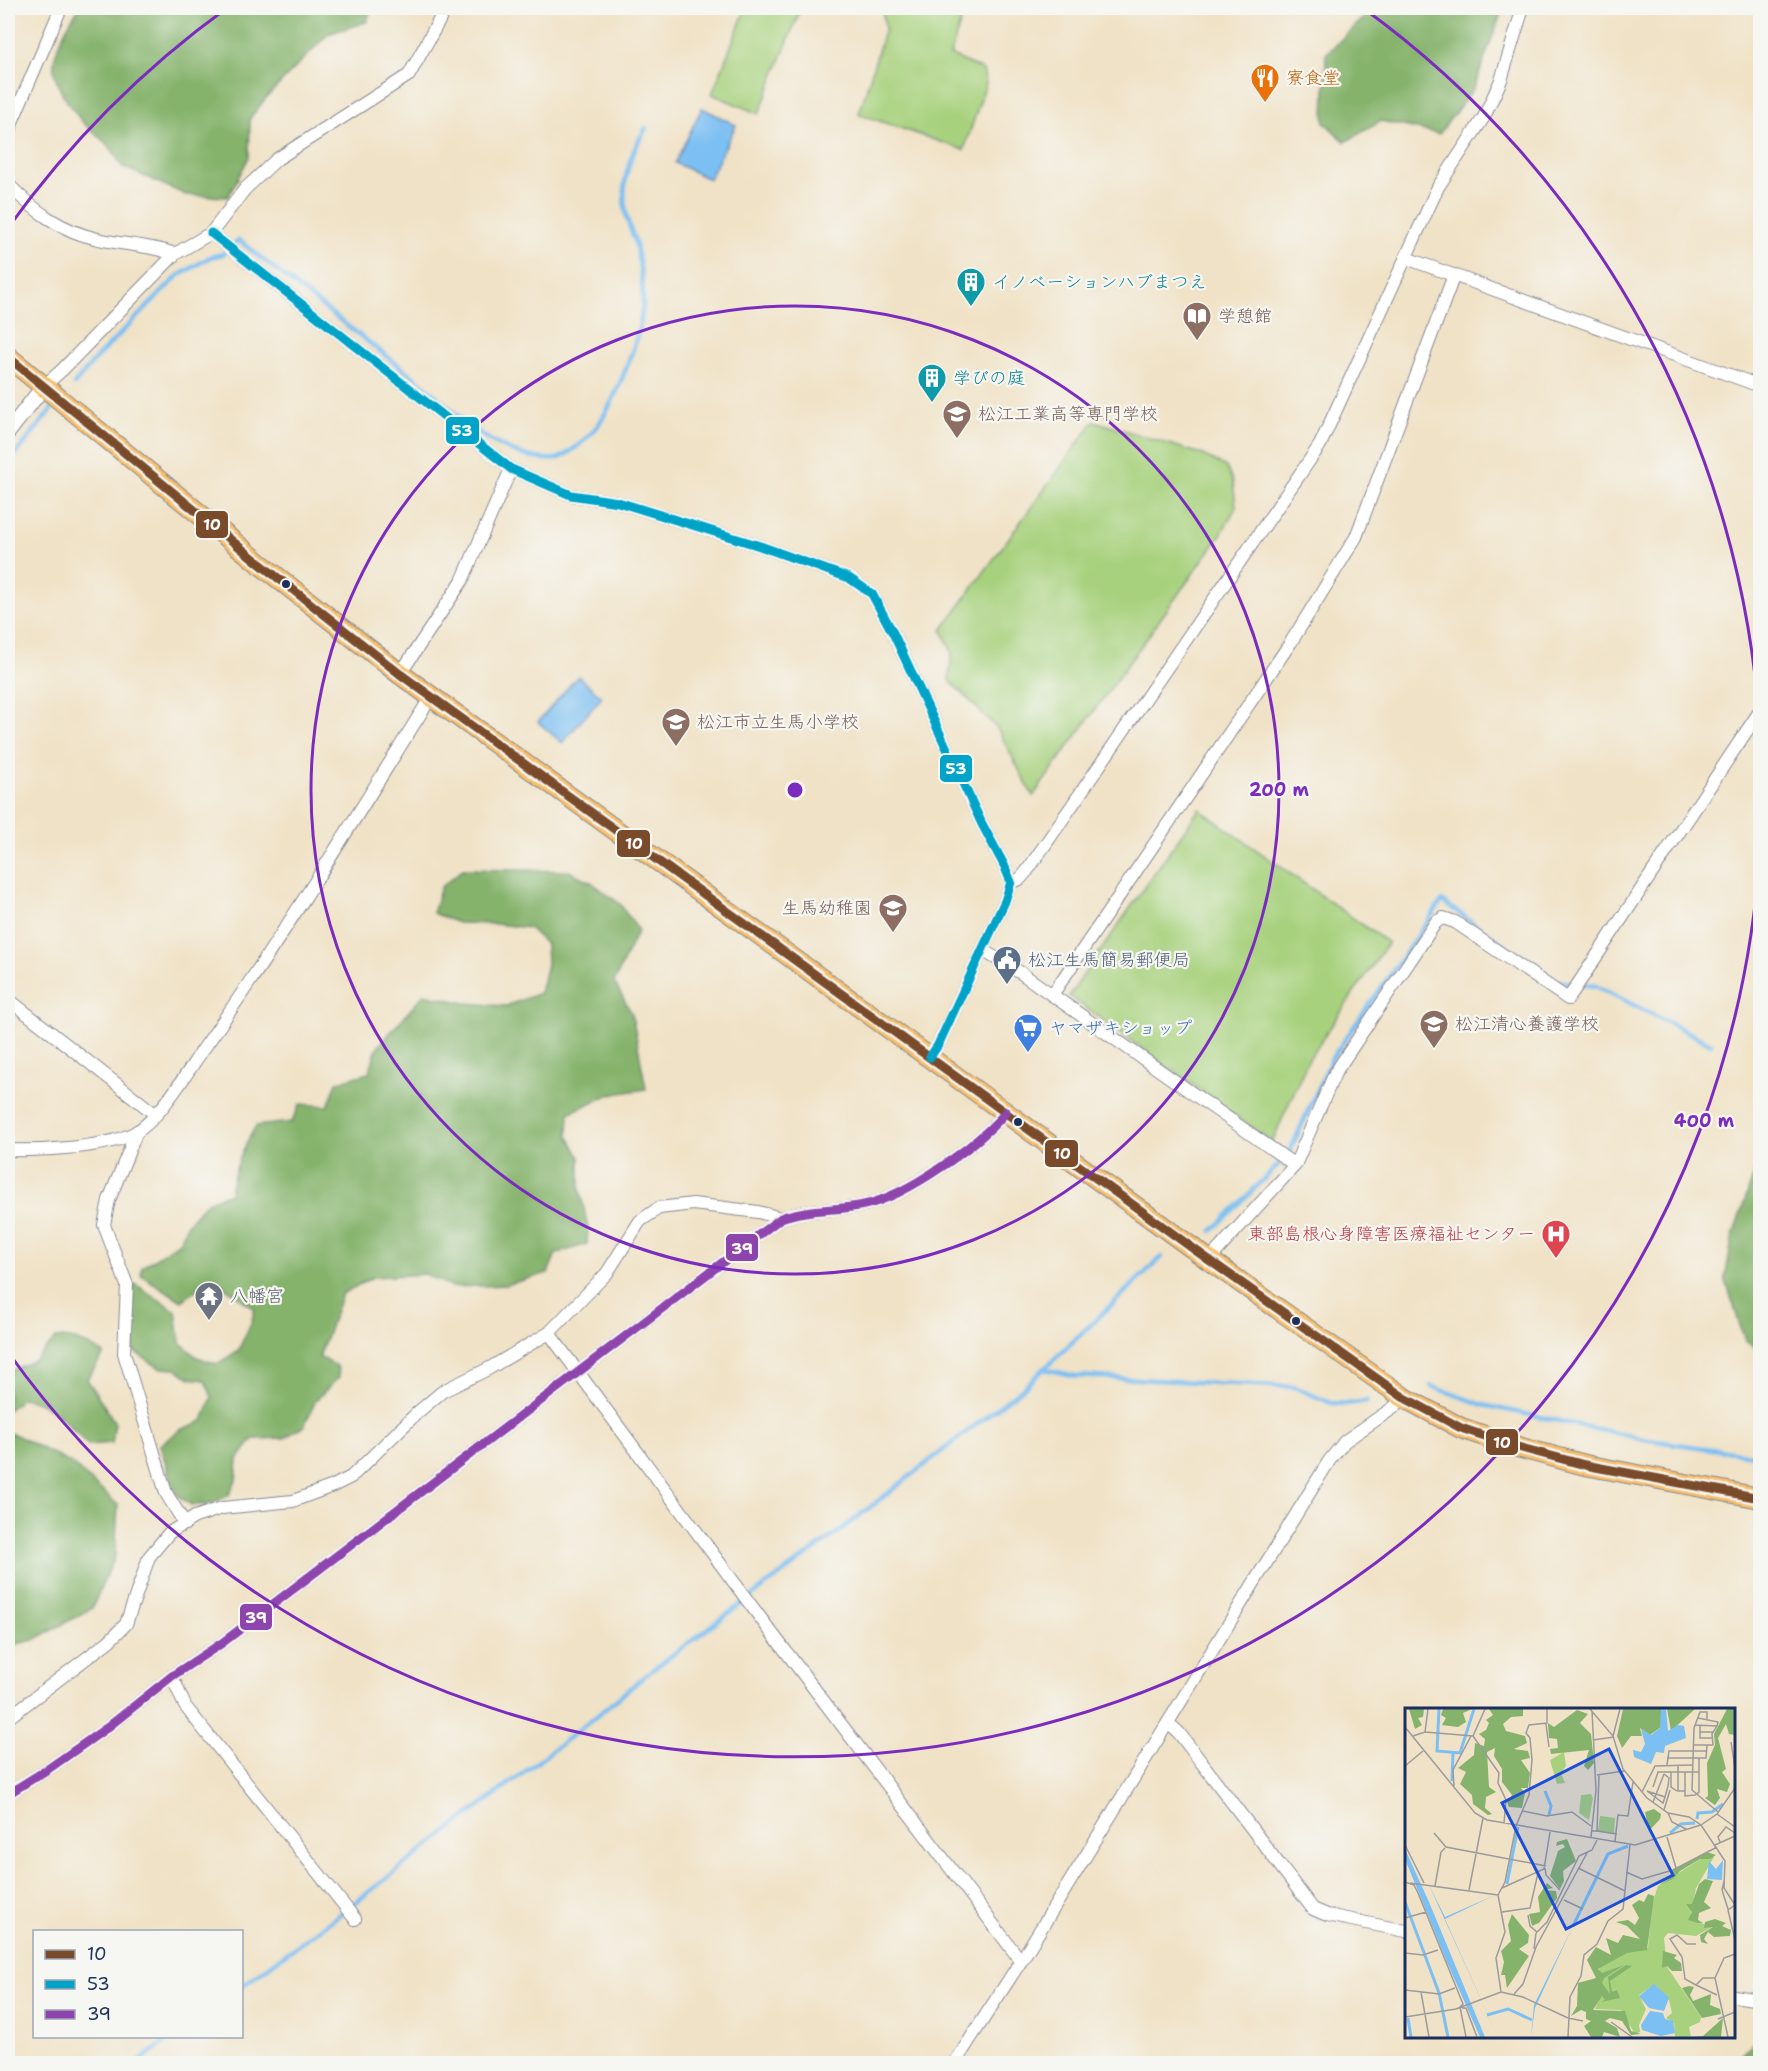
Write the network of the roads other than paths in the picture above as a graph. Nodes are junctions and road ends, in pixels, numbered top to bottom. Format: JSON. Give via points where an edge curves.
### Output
{"nodes":[{"id":1,"x":61,"y":8,"type":"edge"},
{"id":2,"x":446,"y":8,"type":"edge"},
{"id":3,"x":1523,"y":8,"type":"edge"},
{"id":4,"x":8,"y":141,"type":"edge"},
{"id":5,"x":8,"y":184,"type":"edge"},
{"id":6,"x":211,"y":233,"type":"junction"},
{"id":7,"x":175,"y":254,"type":"junction"},
{"id":8,"x":1406,"y":258,"type":"junction"},
{"id":9,"x":1454,"y":275,"type":"junction"},
{"id":10,"x":8,"y":357,"type":"edge"},
{"id":11,"x":44,"y":386,"type":"junction"},
{"id":12,"x":1761,"y":386,"type":"edge"},
{"id":13,"x":8,"y":432,"type":"edge"},
{"id":14,"x":511,"y":469,"type":"junction"},
{"id":15,"x":400,"y":674,"type":"junction"},
{"id":16,"x":431,"y":697,"type":"junction"},
{"id":17,"x":1761,"y":711,"type":"edge"},
{"id":18,"x":1011,"y":882,"type":"junction"},
{"id":19,"x":982,"y":950,"type":"junction"},
{"id":20,"x":1052,"y":995,"type":"junction"},
{"id":21,"x":8,"y":999,"type":"edge"},
{"id":22,"x":930,"y":1057,"type":"junction"},
{"id":23,"x":1006,"y":1112,"type":"junction"},
{"id":24,"x":155,"y":1114,"type":"junction"},
{"id":25,"x":137,"y":1131,"type":"junction"},
{"id":26,"x":9,"y":1153,"type":"edge"},
{"id":27,"x":1288,"y":1160,"type":"junction"},
{"id":28,"x":781,"y":1218,"type":"junction"},
{"id":29,"x":1209,"y":1260,"type":"junction"},
{"id":30,"x":549,"y":1333,"type":"junction"},
{"id":31,"x":577,"y":1372,"type":"junction"},
{"id":32,"x":1403,"y":1397,"type":"junction"},
{"id":33,"x":1761,"y":1498,"type":"edge"},
{"id":34,"x":185,"y":1524,"type":"junction"},
{"id":35,"x":172,"y":1676,"type":"junction"},
{"id":36,"x":8,"y":1718,"type":"edge"},
{"id":37,"x":1168,"y":1724,"type":"junction"},
{"id":38,"x":8,"y":1794,"type":"edge"},
{"id":39,"x":355,"y":1919,"type":"dead end"},
{"id":40,"x":1405,"y":1931,"type":"edge"},
{"id":41,"x":1021,"y":1960,"type":"junction"},
{"id":42,"x":1735,"y":1996,"type":"edge"},
{"id":43,"x":1761,"y":2000,"type":"edge"},
{"id":44,"x":954,"y":2064,"type":"edge"}],
"edges":[{"from":1,"to":4,"type":"street","via":[[12,122]]},
{"from":2,"to":6,"type":"street","via":[[409,75],[277,159],[245,189]]},
{"from":3,"to":8,"type":"street","via":[[1489,108],[1438,188]]},
{"from":5,"to":7,"type":"street","via":[[39,213],[65,229]]},
{"from":6,"to":7,"type":"street"},
{"from":6,"to":14,"type":"street"},
{"from":7,"to":11,"type":"street"},
{"from":8,"to":9,"type":"street"},
{"from":8,"to":18,"type":"street","via":[[1320,445],[1027,871]]},
{"from":9,"to":12,"type":"street"},
{"from":9,"to":20,"type":"street","via":[[1356,537],[1291,642]]},
{"from":10,"to":11,"type":"main road"},
{"from":11,"to":13,"type":"street"},
{"from":11,"to":15,"type":"main road"},
{"from":14,"to":15,"type":"street","via":[[462,581]]},
{"from":14,"to":18,"type":"street","via":[[571,495],[618,502],[760,546],[849,578],[872,594]]},
{"from":15,"to":16,"type":"main road"},
{"from":16,"to":22,"type":"main road"},
{"from":16,"to":24,"type":"street","via":[[225,1018]]},
{"from":17,"to":27,"type":"street","via":[[1568,999],[1455,922],[1443,918],[1436,922],[1335,1073]]},
{"from":18,"to":19,"type":"street"},
{"from":19,"to":20,"type":"street"},
{"from":19,"to":22,"type":"street"},
{"from":20,"to":27,"type":"street"},
{"from":21,"to":24,"type":"street"},
{"from":22,"to":23,"type":"main road"},
{"from":23,"to":28,"type":"street","via":[[981,1137],[892,1196],[863,1205],[810,1210]]},
{"from":23,"to":29,"type":"main road"},
{"from":24,"to":25,"type":"street"},
{"from":25,"to":26,"type":"street","via":[[119,1140]]},
{"from":25,"to":34,"type":"street","via":[[109,1200],[104,1225],[127,1285],[124,1353],[166,1493]]},
{"from":27,"to":29,"type":"street"},
{"from":28,"to":30,"type":"street","via":[[693,1204],[658,1208],[640,1221],[607,1273]]},
{"from":28,"to":31,"type":"street"},
{"from":29,"to":32,"type":"main road"},
{"from":30,"to":31,"type":"street"},
{"from":30,"to":34,"type":"street","via":[[443,1391],[342,1482],[293,1501],[222,1508]]},
{"from":31,"to":35,"type":"street","via":[[222,1643]]},
{"from":31,"to":41,"type":"street"},
{"from":32,"to":33,"type":"main road","via":[[1461,1428],[1514,1446],[1585,1465]]},
{"from":32,"to":37,"type":"street","via":[[1381,1418],[1345,1441],[1329,1461]]},
{"from":34,"to":36,"type":"street","via":[[169,1533],[149,1557],[126,1624]]},
{"from":35,"to":38,"type":"street","via":[[108,1727]]},
{"from":35,"to":39,"type":"street","via":[[184,1706]]},
{"from":37,"to":40,"type":"street","via":[[1179,1733],[1313,1909]]},
{"from":37,"to":41,"type":"street"},
{"from":41,"to":44,"type":"street"},
{"from":42,"to":43,"type":"street"}]}
